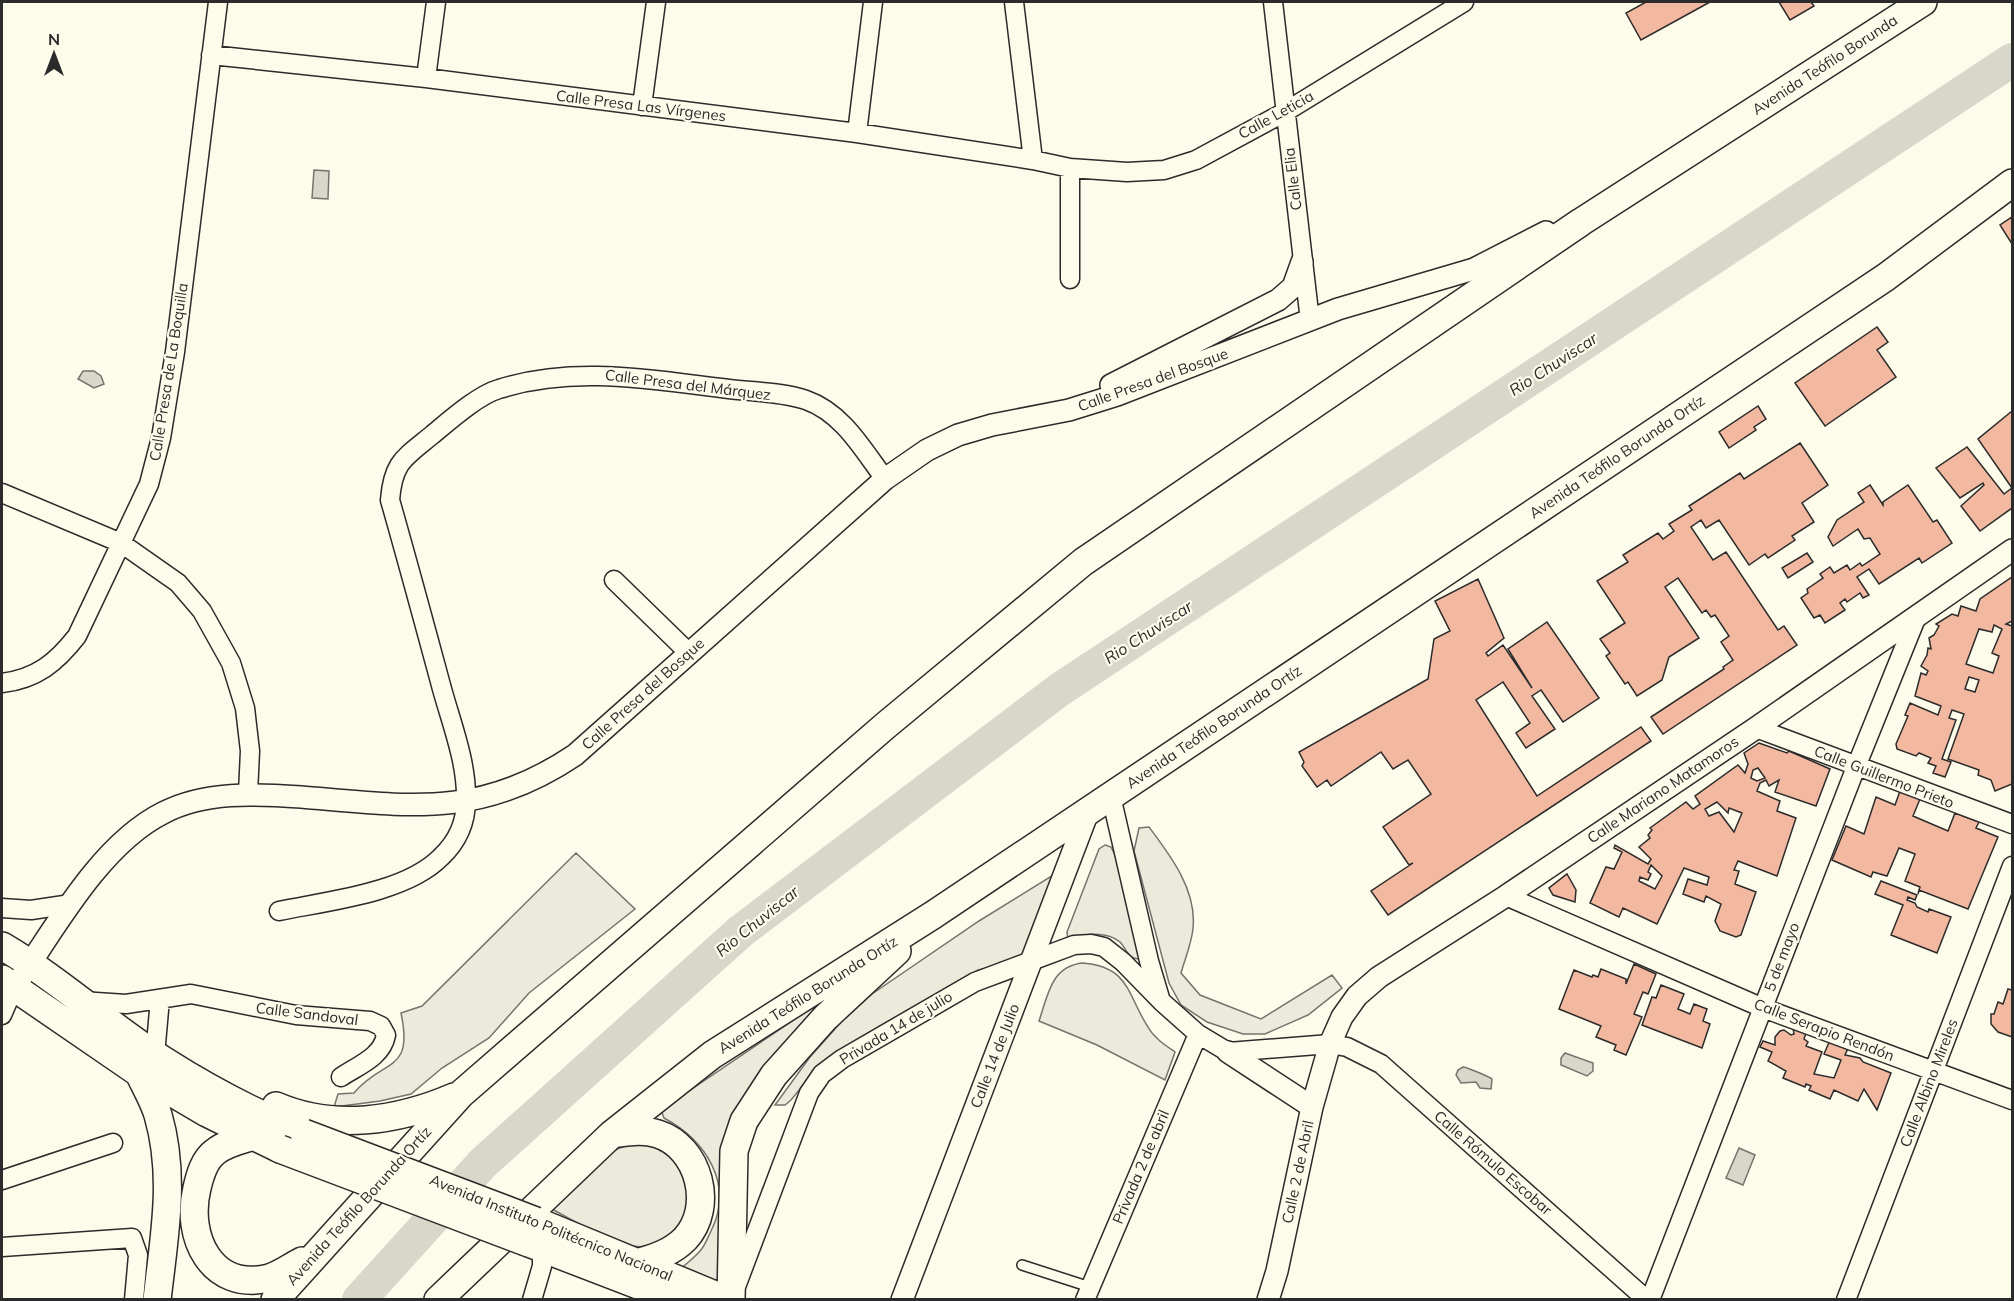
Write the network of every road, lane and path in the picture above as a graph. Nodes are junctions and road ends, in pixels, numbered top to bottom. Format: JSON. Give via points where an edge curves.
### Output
{"nodes":[{"id":1,"x":218,"y":2,"type":"edge"},
{"id":2,"x":436,"y":2,"type":"edge"},
{"id":3,"x":656,"y":2,"type":"edge"},
{"id":4,"x":873,"y":2,"type":"edge"},
{"id":5,"x":1014,"y":2,"type":"edge"},
{"id":6,"x":1273,"y":2,"type":"edge"},
{"id":7,"x":1464,"y":2,"type":"edge"},
{"id":8,"x":1923,"y":2,"type":"edge"},
{"id":9,"x":211,"y":55,"type":"junction"},
{"id":10,"x":426,"y":78,"type":"junction"},
{"id":11,"x":642,"y":106,"type":"junction"},
{"id":12,"x":1285,"y":112,"type":"junction"},
{"id":13,"x":1727,"y":129,"type":"junction"},
{"id":14,"x":857,"y":133,"type":"junction"},
{"id":15,"x":1033,"y":160,"type":"junction"},
{"id":16,"x":1070,"y":168,"type":"junction"},
{"id":17,"x":2013,"y":183,"type":"edge"},
{"id":18,"x":1302,"y":262,"type":"junction"},
{"id":19,"x":1070,"y":279,"type":"dead end"},
{"id":20,"x":1310,"y":321,"type":"junction"},
{"id":21,"x":1069,"y":410,"type":"junction"},
{"id":22,"x":885,"y":479,"type":"junction"},
{"id":23,"x":2,"y":493,"type":"edge"},
{"id":24,"x":121,"y":543,"type":"junction"},
{"id":25,"x":2013,"y":550,"type":"edge"},
{"id":26,"x":614,"y":580,"type":"dead end"},
{"id":27,"x":1917,"y":616,"type":"junction"},
{"id":28,"x":689,"y":652,"type":"junction"},
{"id":29,"x":2,"y":682,"type":"edge"},
{"id":30,"x":1756,"y":728,"type":"junction"},
{"id":31,"x":1856,"y":767,"type":"junction"},
{"id":32,"x":248,"y":793,"type":"junction"},
{"id":33,"x":1111,"y":796,"type":"junction"},
{"id":34,"x":466,"y":801,"type":"junction"},
{"id":35,"x":1088,"y":812,"type":"junction"},
{"id":36,"x":2013,"y":824,"type":"edge"},
{"id":37,"x":2013,"y":866,"type":"edge"},
{"id":38,"x":1506,"y":896,"type":"junction"},
{"id":39,"x":71,"y":904,"type":"junction"},
{"id":40,"x":2,"y":908,"type":"edge"},
{"id":41,"x":279,"y":911,"type":"dead end"},
{"id":42,"x":933,"y":915,"type":"junction"},
{"id":43,"x":2,"y":946,"type":"edge"},
{"id":44,"x":1032,"y":962,"type":"junction"},
{"id":45,"x":30,"y":963,"type":"junction"},
{"id":46,"x":8,"y":983,"type":"edge"},
{"id":47,"x":160,"y":999,"type":"junction"},
{"id":48,"x":80,"y":1001,"type":"junction"},
{"id":49,"x":1162,"y":1002,"type":"junction"},
{"id":50,"x":1763,"y":1008,"type":"junction"},
{"id":51,"x":2,"y":1015,"type":"edge"},
{"id":52,"x":1198,"y":1034,"type":"junction"},
{"id":53,"x":1330,"y":1044,"type":"junction"},
{"id":54,"x":1228,"y":1052,"type":"junction"},
{"id":55,"x":153,"y":1063,"type":"junction"},
{"id":56,"x":1934,"y":1071,"type":"junction"},
{"id":57,"x":341,"y":1077,"type":"dead end"},
{"id":58,"x":461,"y":1094,"type":"junction"},
{"id":59,"x":2013,"y":1100,"type":"edge"},
{"id":60,"x":1312,"y":1107,"type":"junction"},
{"id":61,"x":612,"y":1134,"type":"junction"},
{"id":62,"x":254,"y":1136,"type":"junction"},
{"id":63,"x":113,"y":1143,"type":"dead end"},
{"id":64,"x":2,"y":1180,"type":"edge"},
{"id":65,"x":535,"y":1237,"type":"junction"},
{"id":66,"x":2,"y":1247,"type":"edge"},
{"id":67,"x":314,"y":1255,"type":"junction"},
{"id":68,"x":640,"y":1262,"type":"junction"},
{"id":69,"x":1022,"y":1265,"type":"dead end"},
{"id":70,"x":1087,"y":1293,"type":"edge"},
{"id":71,"x":134,"y":1299,"type":"edge"},
{"id":72,"x":156,"y":1299,"type":"edge"},
{"id":73,"x":275,"y":1299,"type":"edge"},
{"id":74,"x":438,"y":1299,"type":"edge"},
{"id":75,"x":532,"y":1299,"type":"edge"},
{"id":76,"x":677,"y":1299,"type":"edge"},
{"id":77,"x":730,"y":1299,"type":"edge"},
{"id":78,"x":902,"y":1299,"type":"edge"},
{"id":79,"x":1268,"y":1299,"type":"edge"},
{"id":80,"x":1649,"y":1299,"type":"edge"},
{"id":81,"x":1846,"y":1299,"type":"edge"}],
"edges":[{"from":1,"to":9,"type":"street","name":"Calle Presa de La Boquilla"},
{"from":2,"to":10,"type":"street"},
{"from":3,"to":11,"type":"street"},
{"from":4,"to":14,"type":"street"},
{"from":5,"to":15,"type":"street"},
{"from":6,"to":12,"type":"street","name":"Calle Elia"},
{"from":7,"to":12,"type":"street","name":"Calle Leticia"},
{"from":8,"to":13,"type":"main road","name":"Avenida Teófilo Borunda"},
{"from":9,"to":10,"type":"street","name":"Calle Presa Las Vírgenes"},
{"from":9,"to":24,"type":"street","name":"Calle Presa de La Boquilla","via":[[161,438],[149,484]]},
{"from":10,"to":11,"type":"street","name":"Calle Presa Las Vírgenes"},
{"from":11,"to":14,"type":"street","name":"Calle Presa Las Vírgenes"},
{"from":12,"to":16,"type":"street","name":"Calle Leticia","via":[[1196,160],[1164,170]]},
{"from":12,"to":18,"type":"street","name":"Calle Elia"},
{"from":13,"to":20,"type":"street","name":"Calle Presa del Bosque","via":[[1699,133],[1541,235],[1474,269],[1370,298]]},
{"from":13,"to":58,"type":"main road","name":"Avenida Teófilo Borunda Ortíz","via":[[1581,222],[1083,562],[885,726]]},
{"from":14,"to":15,"type":"street","name":"Calle Presa Las Vírgenes"},
{"from":15,"to":16,"type":"street","name":"Calle Presa Las Vírgenes"},
{"from":16,"to":19,"type":"street"},
{"from":17,"to":33,"type":"main road","name":"Avenida Teófilo Borunda Ortíz","via":[[1886,277]]},
{"from":18,"to":20,"type":"street","name":"Calle Elia"},
{"from":18,"to":21,"type":"street","via":[[1293,286],[1278,300]]},
{"from":20,"to":21,"type":"street","name":"Calle Presa del Bosque","via":[[1159,380]]},
{"from":21,"to":22,"type":"street","name":"Calle Presa del Bosque","via":[[992,425],[950,438]]},
{"from":22,"to":28,"type":"street","name":"Calle Presa del Bosque"},
{"from":22,"to":34,"type":"street","name":"Calle Presa del Márquez","via":[[838,418],[806,400],[772,394],[605,375],[562,376],[497,389],[454,417],[403,459],[392,476],[390,500],[461,756]]},
{"from":23,"to":24,"type":"street"},
{"from":24,"to":29,"type":"street","name":"Calle Presa de La Boquilla","via":[[77,636],[61,657],[42,672]]},
{"from":24,"to":32,"type":"street","via":[[178,583],[202,611],[231,663],[245,708],[250,751]]},
{"from":25,"to":27,"type":"street","name":"Calle Mariano Matamoros"},
{"from":26,"to":28,"type":"street"},
{"from":27,"to":30,"type":"street","name":"Calle Mariano Matamoros"},
{"from":27,"to":31,"type":"street","name":"5 de mayo"},
{"from":28,"to":34,"type":"street","name":"Calle Presa del Bosque","via":[[575,755],[550,771],[492,796]]},
{"from":30,"to":31,"type":"street","name":"Calle Guillermo Prieto"},
{"from":30,"to":38,"type":"street","name":"Calle Mariano Matamoros"},
{"from":31,"to":36,"type":"street","name":"Calle Guillermo Prieto"},
{"from":31,"to":50,"type":"street","name":"5 de mayo"},
{"from":32,"to":34,"type":"street","name":"Calle Presa del Bosque","via":[[426,806]]},
{"from":32,"to":39,"type":"street","name":"Calle Presa del Bosque","via":[[197,800],[163,813],[135,831]]},
{"from":33,"to":35,"type":"main road","name":"Avenida Teófilo Borunda Ortíz"},
{"from":33,"to":49,"type":"street"},
{"from":34,"to":41,"type":"street","name":"Calle Presa del Márquez","via":[[463,824],[455,841],[440,859],[407,879]]},
{"from":35,"to":42,"type":"main road","name":"Avenida Teófilo Borunda Ortíz"},
{"from":35,"to":44,"type":"street","name":"Calle 14 de Julio"},
{"from":37,"to":56,"type":"street","name":"Calle Albino Mireles"},
{"from":38,"to":50,"type":"street","name":"Calle Serapio Rendón"},
{"from":38,"to":53,"type":"street","name":"Calle Mariano Matamoros","via":[[1379,977],[1357,996]]},
{"from":39,"to":40,"type":"street","via":[[31,910]]},
{"from":39,"to":45,"type":"street","name":"Calle Presa del Bosque"},
{"from":42,"to":61,"type":"main road","name":"Avenida Teófilo Borunda Ortíz","via":[[712,1055]]},
{"from":42,"to":77,"type":"main road","via":[[825,1017],[774,1075],[744,1121],[734,1151]]},
{"from":43,"to":45,"type":"main road","name":"Avenida Instituto Politécnico Nacional"},
{"from":44,"to":49,"type":"street","via":[[1074,945],[1104,947]]},
{"from":44,"to":77,"type":"street","name":"Privada 14 de julio","via":[[975,982],[822,1074],[809,1093]]},
{"from":44,"to":78,"type":"street","name":"Calle 14 de Julio"},
{"from":45,"to":46,"type":"street","name":"Calle Presa del Bosque"},
{"from":45,"to":48,"type":"main road","name":"Avenida Instituto Politécnico Nacional"},
{"from":46,"to":51,"type":"street","name":"Calle Presa del Bosque"},
{"from":46,"to":55,"type":"main road","name":"Avenida Instituto Politécnico Nacional"},
{"from":47,"to":48,"type":"street","name":"Calle Sandoval","via":[[126,1004]]},
{"from":47,"to":55,"type":"street"},
{"from":47,"to":57,"type":"street","name":"Calle Sandoval","via":[[191,994],[256,1009],[370,1021],[381,1026],[387,1035],[384,1046]]},
{"from":48,"to":55,"type":"main road","name":"Avenida Instituto Politécnico Nacional"},
{"from":49,"to":52,"type":"street"},
{"from":50,"to":56,"type":"street","name":"Calle Serapio Rendón"},
{"from":50,"to":80,"type":"street","name":"5 de mayo"},
{"from":52,"to":54,"type":"street"},
{"from":52,"to":70,"type":"street","name":"Privada 2 de abril"},
{"from":53,"to":54,"type":"street"},
{"from":53,"to":60,"type":"street","name":"Calle 2 de Abril"},
{"from":53,"to":80,"type":"street","name":"Calle Rómulo Escobar","via":[[1347,1047],[1381,1064]]},
{"from":54,"to":60,"type":"street"},
{"from":55,"to":58,"type":"main road","via":[[320,1118],[358,1121],[397,1117]]},
{"from":55,"to":62,"type":"main road","name":"Avenida Instituto Politécnico Nacional","via":[[207,1113]]},
{"from":55,"to":65,"type":"main road","name":"Avenida Instituto Politécnico Nacional","bridge":true},
{"from":55,"to":72,"type":"main road","via":[[168,1159],[169,1197]]},
{"from":56,"to":59,"type":"street","name":"Calle Serapio Rendón"},
{"from":56,"to":81,"type":"street","name":"Calle Albino Mireles"},
{"from":58,"to":67,"type":"main road","name":"Avenida Teófilo Borunda Ortíz"},
{"from":60,"to":79,"type":"street","name":"Calle 2 de Abril"},
{"from":61,"to":68,"type":"main road","via":[[660,1134],[681,1148],[695,1168],[701,1188],[698,1212],[687,1237],[668,1253]]},
{"from":61,"to":74,"type":"main road","name":"Avenida Teófilo Borunda Ortíz"},
{"from":62,"to":65,"type":"main road","name":"Avenida Instituto Politécnico Nacional","bridge":true,"via":[[280,1149]]},
{"from":62,"to":67,"type":"main road","via":[[214,1152],[201,1171],[193,1222],[199,1246],[219,1271],[243,1279],[270,1278]]},
{"from":63,"to":64,"type":"street"},
{"from":65,"to":68,"type":"main road","name":"Avenida Instituto Politécnico Nacional"},
{"from":65,"to":75,"type":"street","via":[[541,1273]]},
{"from":65,"to":76,"type":"main road","name":"Avenida Instituto Politécnico Nacional"},
{"from":66,"to":71,"type":"street","via":[[132,1238],[138,1255]]},
{"from":67,"to":73,"type":"main road","name":"Avenida Teófilo Borunda Ortíz"},
{"from":68,"to":77,"type":"main road","name":"Avenida Instituto Politécnico Nacional"},
{"from":69,"to":70,"type":"lane"}]}
